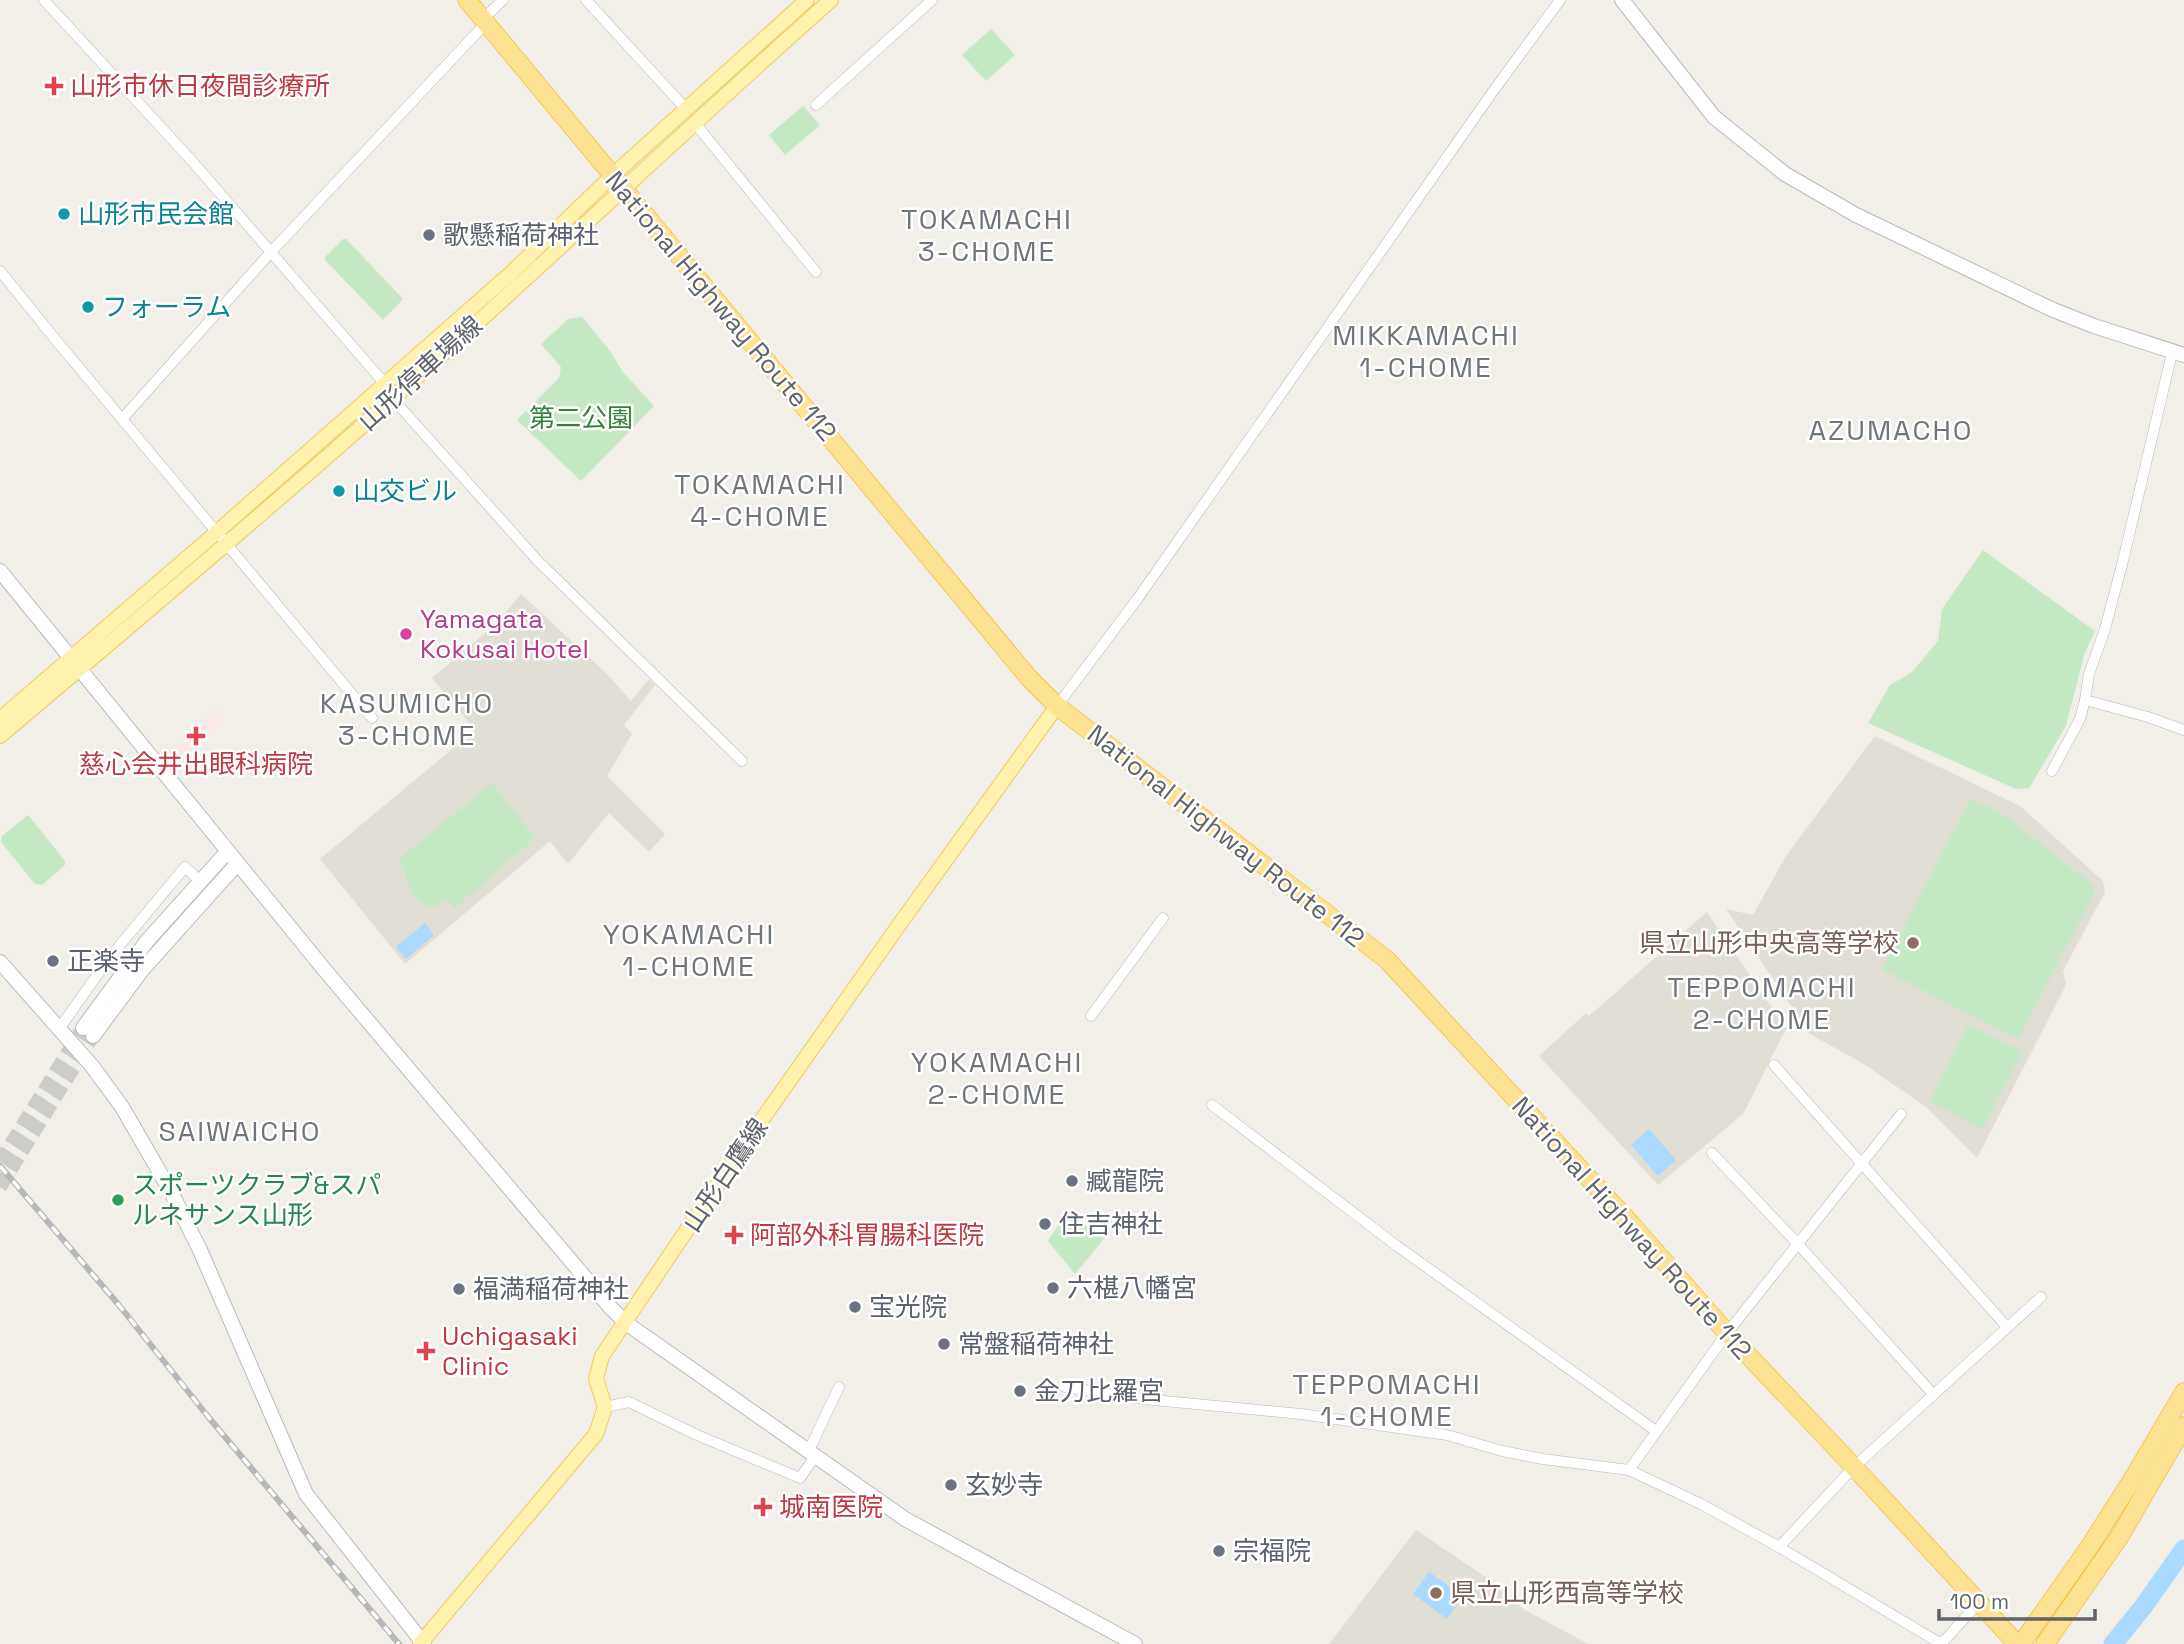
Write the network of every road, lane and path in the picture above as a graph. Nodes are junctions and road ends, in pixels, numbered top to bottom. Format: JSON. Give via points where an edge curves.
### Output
{"nodes":[{"id":1,"x":44,"y":0,"type":"edge"},
{"id":2,"x":467,"y":0,"type":"edge"},
{"id":3,"x":503,"y":0,"type":"edge"},
{"id":4,"x":586,"y":0,"type":"edge"},
{"id":5,"x":807,"y":0,"type":"edge"},
{"id":6,"x":831,"y":0,"type":"edge"},
{"id":7,"x":932,"y":0,"type":"edge"},
{"id":8,"x":1560,"y":0,"type":"edge"},
{"id":9,"x":1622,"y":0,"type":"edge"},
{"id":10,"x":485,"y":21,"type":"junction"},
{"id":11,"x":816,"y":105,"type":"dead end"},
{"id":12,"x":686,"y":109,"type":"junction"},
{"id":13,"x":694,"y":122,"type":"junction"},
{"id":14,"x":613,"y":175,"type":"junction"},
{"id":15,"x":624,"y":190,"type":"junction"},
{"id":16,"x":271,"y":251,"type":"junction"},
{"id":17,"x":0,"y":271,"type":"edge"},
{"id":18,"x":816,"y":272,"type":"dead end"},
{"id":19,"x":2178,"y":354,"type":"edge"},
{"id":20,"x":384,"y":384,"type":"junction"},
{"id":21,"x":392,"y":398,"type":"junction"},
{"id":22,"x":123,"y":418,"type":"junction"},
{"id":23,"x":222,"y":537,"type":"junction"},
{"id":24,"x":0,"y":571,"type":"edge"},
{"id":25,"x":76,"y":664,"type":"junction"},
{"id":26,"x":2085,"y":700,"type":"junction"},
{"id":27,"x":1057,"y":706,"type":"junction"},
{"id":28,"x":372,"y":718,"type":"dead end"},
{"id":29,"x":0,"y":719,"type":"edge"},
{"id":30,"x":2184,"y":730,"type":"edge"},
{"id":31,"x":0,"y":736,"type":"edge"},
{"id":32,"x":742,"y":761,"type":"dead end"},
{"id":33,"x":2052,"y":771,"type":"dead end"},
{"id":34,"x":227,"y":852,"type":"junction"},
{"id":35,"x":237,"y":864,"type":"junction"},
{"id":36,"x":200,"y":881,"type":"junction"},
{"id":37,"x":1163,"y":918,"type":"dead end"},
{"id":38,"x":0,"y":962,"type":"edge"},
{"id":39,"x":1091,"y":1016,"type":"dead end"},
{"id":40,"x":59,"y":1029,"type":"junction"},
{"id":41,"x":1774,"y":1065,"type":"dead end"},
{"id":42,"x":1212,"y":1105,"type":"dead end"},
{"id":43,"x":1900,"y":1114,"type":"dead end"},
{"id":44,"x":1712,"y":1153,"type":"dead end"},
{"id":45,"x":1862,"y":1164,"type":"junction"},
{"id":46,"x":1797,"y":1243,"type":"junction"},
{"id":47,"x":2041,"y":1297,"type":"dead end"},
{"id":48,"x":626,"y":1323,"type":"junction"},
{"id":49,"x":2007,"y":1327,"type":"junction"},
{"id":50,"x":1727,"y":1333,"type":"junction"},
{"id":51,"x":839,"y":1387,"type":"dead end"},
{"id":52,"x":1065,"y":1387,"type":"dead end"},
{"id":53,"x":2184,"y":1392,"type":"edge"},
{"id":54,"x":1933,"y":1394,"type":"junction"},
{"id":55,"x":605,"y":1407,"type":"junction"},
{"id":56,"x":2184,"y":1426,"type":"edge"},
{"id":57,"x":1657,"y":1431,"type":"junction"},
{"id":58,"x":812,"y":1452,"type":"junction"},
{"id":59,"x":1854,"y":1468,"type":"junction"},
{"id":60,"x":1629,"y":1471,"type":"junction"},
{"id":61,"x":1779,"y":1547,"type":"junction"},
{"id":62,"x":1979,"y":1602,"type":"junction"},
{"id":63,"x":422,"y":1643,"type":"edge"},
{"id":64,"x":1135,"y":1644,"type":"edge"},
{"id":65,"x":2019,"y":1644,"type":"edge"},
{"id":66,"x":2045,"y":1644,"type":"edge"}],
"edges":[{"from":1,"to":16,"type":"street"},
{"from":2,"to":10,"type":"highway","name":"National Highway Route 112"},
{"from":3,"to":10,"type":"street"},
{"from":4,"to":12,"type":"street"},
{"from":5,"to":12,"type":"main road","name":"山形停車場線"},
{"from":6,"to":13,"type":"main road","name":"山形停車場線"},
{"from":7,"to":11,"type":"street"},
{"from":8,"to":27,"type":"street"},
{"from":9,"to":19,"type":"street","via":[[1714,117],[1785,174],[1856,215],[2051,309]]},
{"from":10,"to":14,"type":"highway","name":"National Highway Route 112"},
{"from":10,"to":16,"type":"street"},
{"from":12,"to":14,"type":"main road","name":"山形停車場線"},
{"from":13,"to":15,"type":"main road","name":"山形停車場線"},
{"from":13,"to":18,"type":"street"},
{"from":14,"to":15,"type":"highway","name":"National Highway Route 112"},
{"from":14,"to":20,"type":"main road","name":"山形停車場線","via":[[510,274]]},
{"from":15,"to":21,"type":"main road","name":"山形停車場線"},
{"from":15,"to":27,"type":"highway","name":"National Highway Route 112"},
{"from":16,"to":20,"type":"street"},
{"from":16,"to":22,"type":"street"},
{"from":17,"to":22,"type":"street"},
{"from":19,"to":26,"type":"street"},
{"from":20,"to":23,"type":"main road","name":"山形停車場線"},
{"from":21,"to":23,"type":"main road","name":"山形停車場線","via":[[345,441]]},
{"from":21,"to":32,"type":"street","via":[[537,560]]},
{"from":22,"to":23,"type":"street"},
{"from":23,"to":25,"type":"main road","name":"山形停車場線"},
{"from":23,"to":28,"type":"street"},
{"from":24,"to":25,"type":"street"},
{"from":25,"to":29,"type":"main road","name":"山形停車場線"},
{"from":25,"to":31,"type":"main road","name":"山形停車場線"},
{"from":25,"to":34,"type":"street"},
{"from":26,"to":30,"type":"street"},
{"from":26,"to":33,"type":"street"},
{"from":27,"to":48,"type":"main road","name":"山形白鷹線","via":[[737,1155]]},
{"from":27,"to":50,"type":"highway","name":"National Highway Route 112","via":[[1387,960]]},
{"from":34,"to":35,"type":"street"},
{"from":34,"to":36,"type":"street"},
{"from":35,"to":36,"type":"street","via":[[88,1032],[147,941]]},
{"from":35,"to":48,"type":"street"},
{"from":36,"to":40,"type":"street","via":[[185,867],[110,957]]},
{"from":37,"to":39,"type":"street"},
{"from":38,"to":40,"type":"street"},
{"from":40,"to":63,"type":"street","via":[[122,1107],[170,1190],[306,1494]]},
{"from":41,"to":45,"type":"street"},
{"from":42,"to":57,"type":"street","via":[[1397,1246]]},
{"from":43,"to":45,"type":"street"},
{"from":44,"to":46,"type":"street"},
{"from":45,"to":46,"type":"street"},
{"from":45,"to":49,"type":"street"},
{"from":46,"to":50,"type":"street"},
{"from":46,"to":54,"type":"street"},
{"from":47,"to":49,"type":"street"},
{"from":48,"to":55,"type":"main road","name":"山形白鷹線","via":[[597,1371]]},
{"from":48,"to":58,"type":"street"},
{"from":49,"to":54,"type":"street"},
{"from":50,"to":57,"type":"street"},
{"from":50,"to":59,"type":"highway","name":"National Highway Route 112"},
{"from":51,"to":58,"type":"street"},
{"from":52,"to":60,"type":"street","via":[[1447,1435],[1516,1454]]},
{"from":53,"to":65,"type":"highway","via":[[2088,1549]]},
{"from":54,"to":59,"type":"street"},
{"from":55,"to":58,"type":"street","via":[[629,1402],[800,1478]]},
{"from":55,"to":63,"type":"main road","via":[[596,1434]]},
{"from":56,"to":66,"type":"highway","via":[[2120,1536]]},
{"from":57,"to":60,"type":"street"},
{"from":58,"to":64,"type":"street","via":[[905,1519]]},
{"from":59,"to":61,"type":"street"},
{"from":59,"to":62,"type":"highway","name":"National Highway Route 112"},
{"from":60,"to":61,"type":"street"},
{"from":61,"to":62,"type":"street","via":[[1938,1642]]},
{"from":62,"to":65,"type":"highway","name":"National Highway Route 112"}]}
